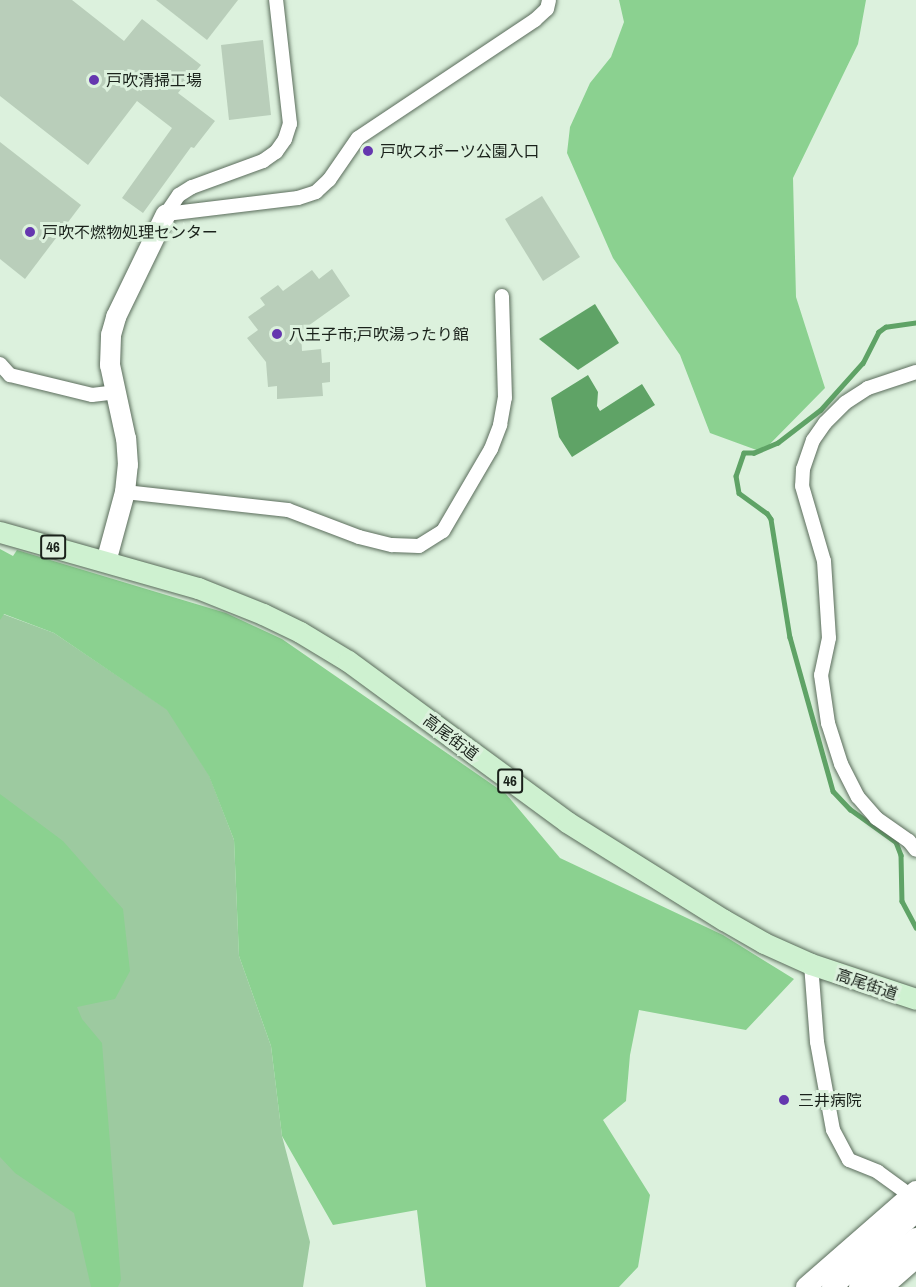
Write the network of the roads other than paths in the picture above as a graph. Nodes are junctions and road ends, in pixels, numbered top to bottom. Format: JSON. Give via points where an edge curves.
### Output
{"nodes":[{"id":1,"x":276,"y":0,"type":"edge"},
{"id":2,"x":549,"y":0,"type":"edge"},
{"id":3,"x":166,"y":214,"type":"junction"},
{"id":4,"x":502,"y":296,"type":"dead end"},
{"id":5,"x":0,"y":364,"type":"edge"},
{"id":6,"x":916,"y":372,"type":"edge"},
{"id":7,"x":114,"y":392,"type":"junction"},
{"id":8,"x":125,"y":492,"type":"junction"},
{"id":9,"x":0,"y":532,"type":"edge"},
{"id":10,"x":106,"y":562,"type":"junction"},
{"id":11,"x":916,"y":850,"type":"edge"},
{"id":12,"x":811,"y":964,"type":"junction"},
{"id":13,"x":916,"y":999,"type":"edge"},
{"id":14,"x":914,"y":1199,"type":"edge"},
{"id":15,"x":916,"y":1238,"type":"edge"},
{"id":16,"x":916,"y":1258,"type":"edge"},
{"id":17,"x":806,"y":1287,"type":"edge"},
{"id":18,"x":832,"y":1287,"type":"edge"},
{"id":19,"x":859,"y":1287,"type":"edge"},
{"id":20,"x":884,"y":1287,"type":"edge"}],
"edges":[{"from":1,"to":3,"type":"street","via":[[290,117],[285,139],[263,161],[179,195]]},
{"from":2,"to":3,"type":"street","via":[[547,9],[535,20],[358,138],[316,192],[298,198]]},
{"from":3,"to":7,"type":"main road","via":[[116,317],[110,365]]},
{"from":4,"to":8,"type":"street","via":[[506,398],[500,425],[491,449],[443,531],[419,546],[392,545],[359,537],[288,510]]},
{"from":5,"to":7,"type":"street","via":[[10,375],[20,378],[92,395]]},
{"from":6,"to":11,"type":"street","via":[[868,388],[845,403],[813,440],[802,486],[824,561],[829,638],[821,675],[828,723],[841,765],[858,797],[876,818]]},
{"from":7,"to":8,"type":"main road","via":[[126,439]]},
{"from":8,"to":10,"type":"main road"},
{"from":9,"to":10,"type":"main road","name":"高尾街道","number":"46"},
{"from":10,"to":12,"type":"main road","name":"高尾街道","number":"46","via":[[219,596],[315,641],[587,835],[724,920]]},
{"from":12,"to":13,"type":"main road","name":"高尾街道","number":"46"},
{"from":12,"to":14,"type":"street","via":[[818,1042],[833,1130],[849,1160],[878,1172]]},
{"from":14,"to":17,"type":"main road"},
{"from":14,"to":18,"type":"main road"},
{"from":15,"to":19,"type":"main road"},
{"from":16,"to":20,"type":"main road"}]}
